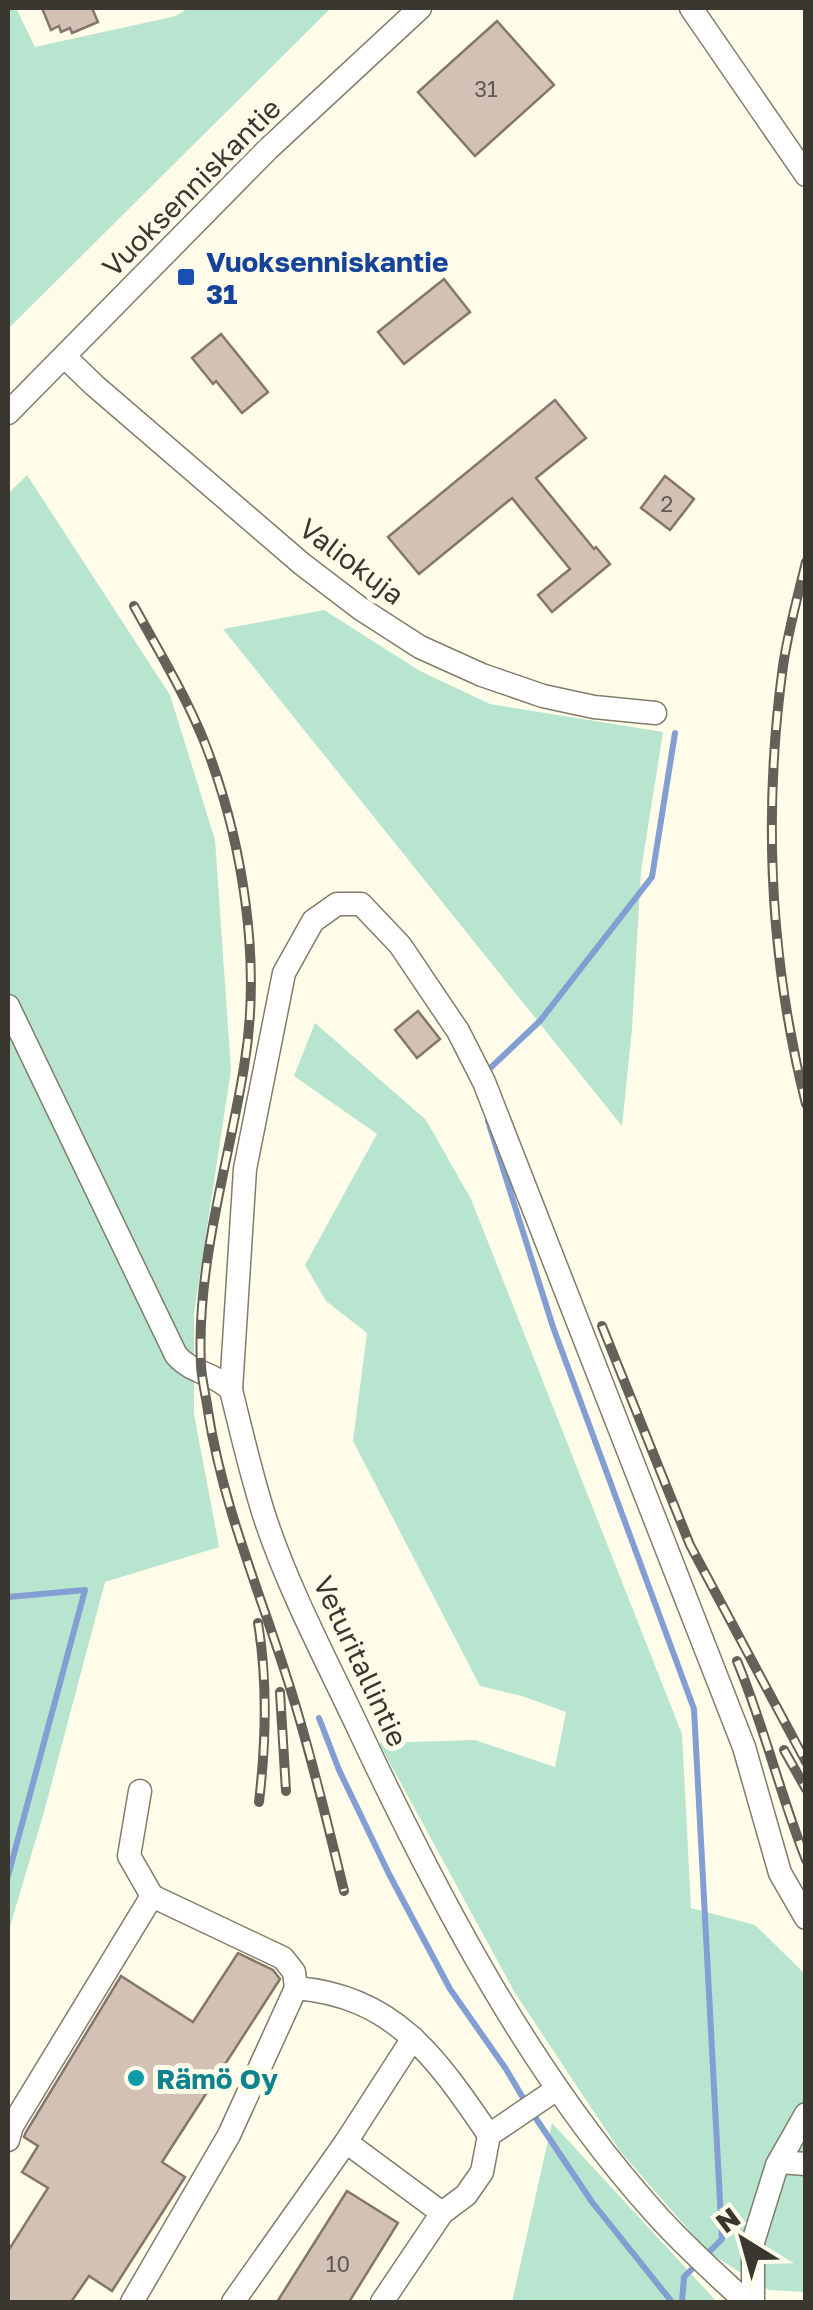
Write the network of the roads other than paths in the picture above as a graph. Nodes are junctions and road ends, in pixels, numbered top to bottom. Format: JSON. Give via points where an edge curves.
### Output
{"nodes":[{"id":1,"x":420,"y":8,"type":"edge"},
{"id":2,"x":690,"y":8,"type":"edge"},
{"id":3,"x":806,"y":175,"type":"edge"},
{"id":4,"x":65,"y":357,"type":"junction"},
{"id":5,"x":8,"y":413,"type":"edge"},
{"id":6,"x":656,"y":713,"type":"dead end"},
{"id":7,"x":8,"y":1006,"type":"edge"},
{"id":8,"x":231,"y":1390,"type":"junction"},
{"id":9,"x":140,"y":1791,"type":"dead end"},
{"id":10,"x":152,"y":1896,"type":"junction"},
{"id":11,"x":806,"y":1918,"type":"edge"},
{"id":12,"x":296,"y":1988,"type":"junction"},
{"id":13,"x":414,"y":2038,"type":"junction"},
{"id":14,"x":557,"y":2089,"type":"junction"},
{"id":15,"x":806,"y":2114,"type":"edge"},
{"id":16,"x":489,"y":2135,"type":"junction"},
{"id":17,"x":8,"y":2140,"type":"edge"},
{"id":18,"x":346,"y":2142,"type":"junction"},
{"id":19,"x":778,"y":2162,"type":"junction"},
{"id":20,"x":806,"y":2164,"type":"edge"},
{"id":21,"x":442,"y":2213,"type":"junction"},
{"id":22,"x":132,"y":2302,"type":"edge"},
{"id":23,"x":233,"y":2302,"type":"edge"},
{"id":24,"x":382,"y":2302,"type":"edge"},
{"id":25,"x":746,"y":2302,"type":"edge"},
{"id":26,"x":754,"y":2302,"type":"edge"}],
"edges":[{"from":1,"to":4,"type":"street","name":"Vuoksenniskantie","via":[[268,149]]},
{"from":2,"to":3,"type":"street"},
{"from":4,"to":5,"type":"street","name":"Vuoksenniskantie"},
{"from":4,"to":6,"type":"street","name":"Valiokuja","via":[[302,564],[420,647],[543,696]]},
{"from":7,"to":8,"type":"street","via":[[176,1356]]},
{"from":8,"to":11,"type":"street","name":"Veturitallintie","via":[[245,1169],[284,973],[313,921],[337,904],[361,904],[400,945],[484,1082],[744,1746],[780,1872]]},
{"from":8,"to":14,"type":"street","name":"Veturitallintie","via":[[266,1522],[304,1613],[407,1831]]},
{"from":9,"to":10,"type":"street","via":[[129,1856]]},
{"from":10,"to":12,"type":"street","via":[[283,1958]]},
{"from":10,"to":17,"type":"street"},
{"from":12,"to":13,"type":"street","via":[[362,2002]]},
{"from":12,"to":22,"type":"street","via":[[229,2135]]},
{"from":13,"to":16,"type":"street"},
{"from":13,"to":18,"type":"street"},
{"from":14,"to":16,"type":"street"},
{"from":14,"to":25,"type":"street","name":"Veturitallintie","via":[[654,2213]]},
{"from":15,"to":19,"type":"street"},
{"from":16,"to":21,"type":"street","via":[[482,2172]]},
{"from":18,"to":21,"type":"street"},
{"from":18,"to":23,"type":"street"},
{"from":19,"to":20,"type":"street"},
{"from":19,"to":26,"type":"street","via":[[752,2242]]},
{"from":21,"to":24,"type":"street"}]}
